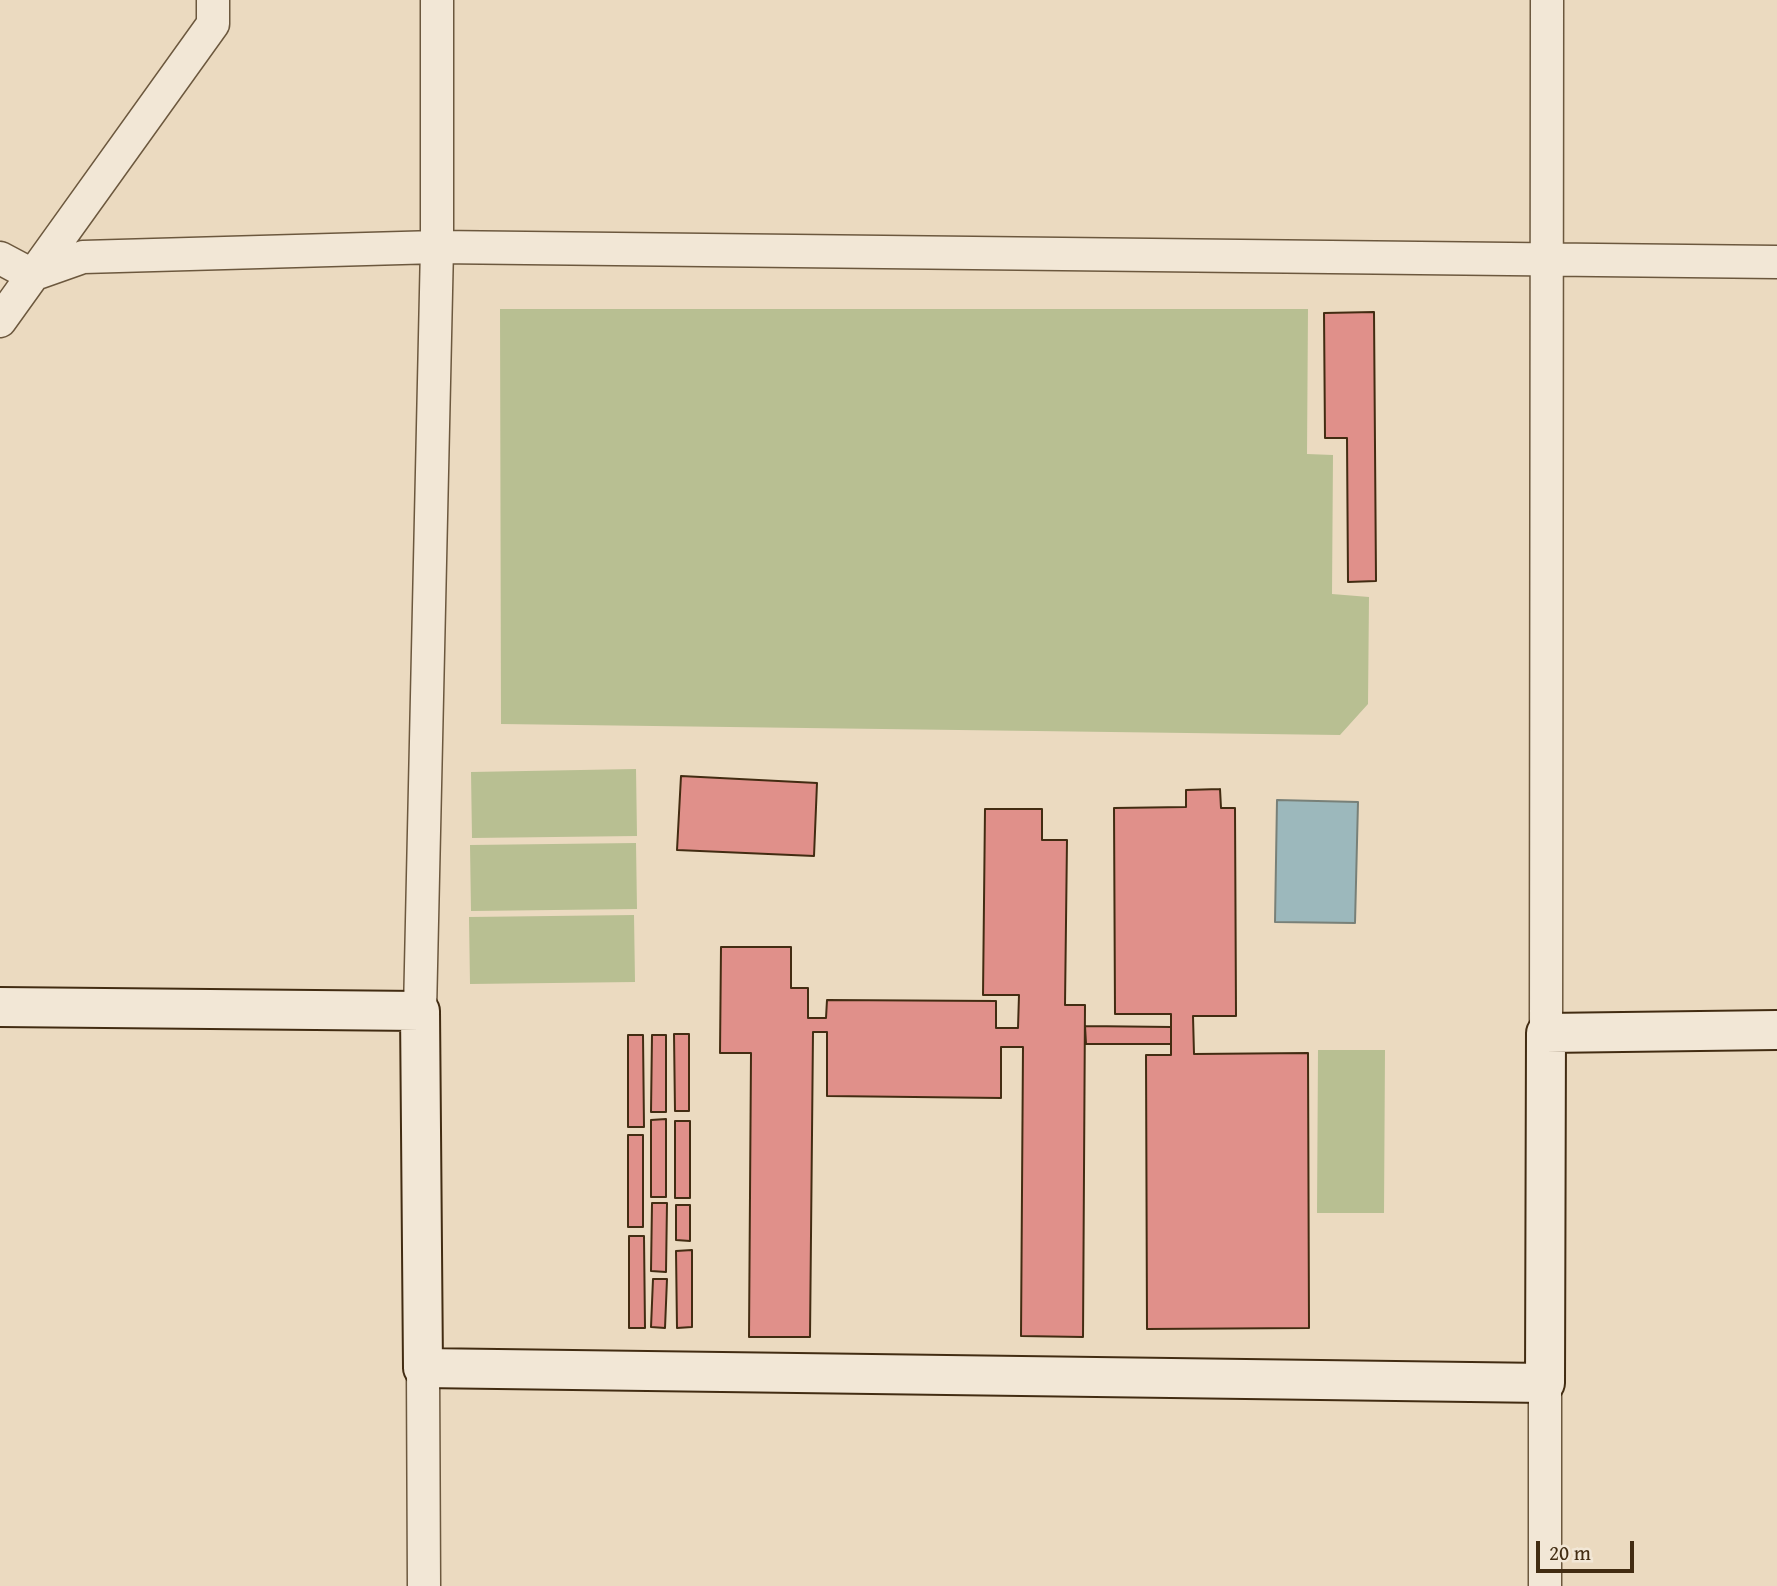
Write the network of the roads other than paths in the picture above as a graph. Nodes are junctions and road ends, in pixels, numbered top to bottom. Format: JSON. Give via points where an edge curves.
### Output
{"nodes":[{"id":1,"x":212,"y":0,"type":"edge"},
{"id":2,"x":437,"y":0,"type":"edge"},
{"id":3,"x":1547,"y":0,"type":"edge"},
{"id":4,"x":437,"y":247,"type":"junction"},
{"id":5,"x":0,"y":258,"type":"edge"},
{"id":6,"x":1547,"y":260,"type":"junction"},
{"id":7,"x":1777,"y":262,"type":"edge"},
{"id":8,"x":32,"y":275,"type":"junction"},
{"id":9,"x":0,"y":321,"type":"edge"},
{"id":10,"x":0,"y":1007,"type":"edge"},
{"id":11,"x":420,"y":1012,"type":"junction"},
{"id":12,"x":1777,"y":1030,"type":"edge"},
{"id":13,"x":1546,"y":1032,"type":"junction"},
{"id":14,"x":423,"y":1368,"type":"junction"},
{"id":15,"x":1545,"y":1383,"type":"junction"},
{"id":16,"x":424,"y":1586,"type":"edge"},
{"id":17,"x":1545,"y":1586,"type":"edge"}],
"edges":[{"from":1,"to":8,"type":"street","via":[[213,24]]},
{"from":2,"to":4,"type":"street"},
{"from":3,"to":6,"type":"street"},
{"from":4,"to":6,"type":"street"},
{"from":4,"to":8,"type":"street","via":[[83,257]]},
{"from":4,"to":11,"type":"street"},
{"from":5,"to":8,"type":"street"},
{"from":6,"to":7,"type":"street"},
{"from":6,"to":13,"type":"street"},
{"from":8,"to":9,"type":"street"},
{"from":10,"to":11,"type":"street"},
{"from":11,"to":14,"type":"street"},
{"from":12,"to":13,"type":"street"},
{"from":13,"to":15,"type":"street"},
{"from":14,"to":15,"type":"street"},
{"from":14,"to":16,"type":"street"},
{"from":15,"to":17,"type":"street"}]}
